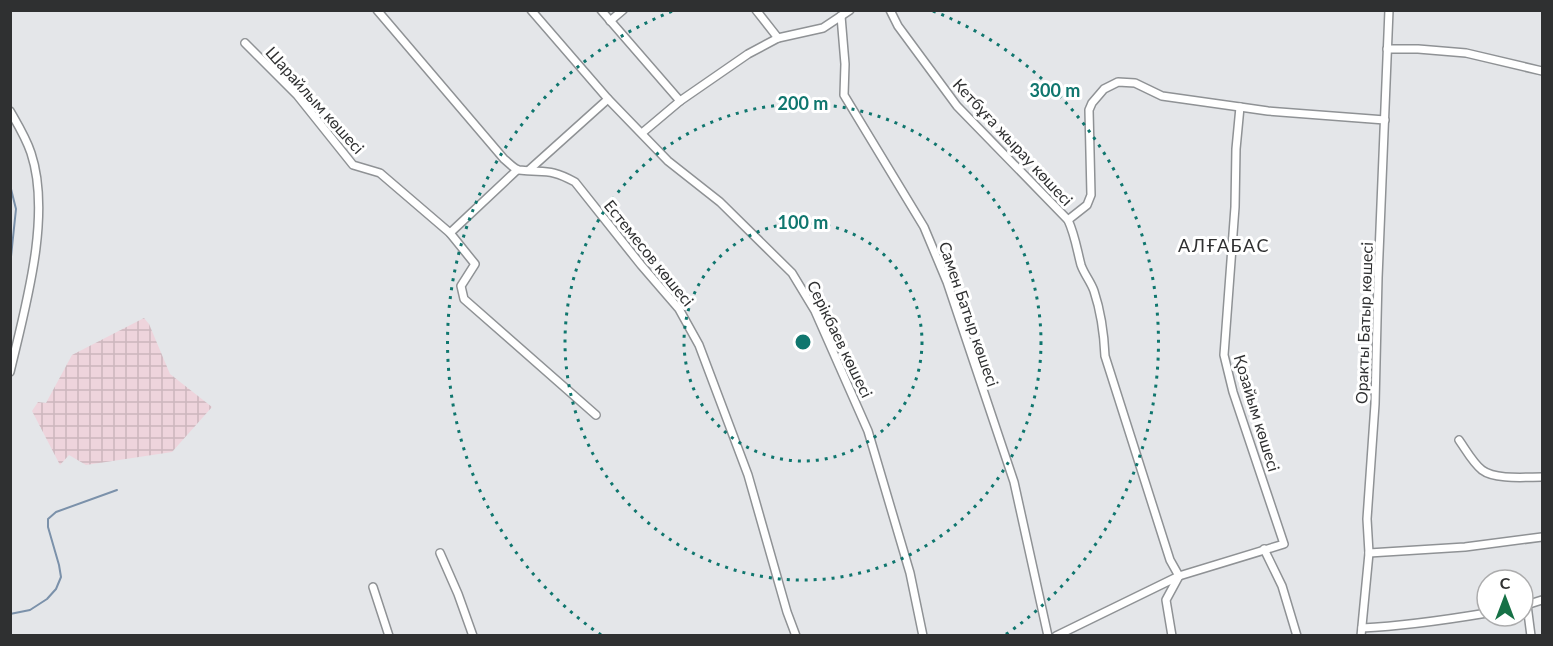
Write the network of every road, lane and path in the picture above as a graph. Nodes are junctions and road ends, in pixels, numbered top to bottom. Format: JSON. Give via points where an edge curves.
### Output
{"nodes":[{"id":1,"x":377,"y":10,"type":"edge"},
{"id":2,"x":531,"y":10,"type":"edge"},
{"id":3,"x":601,"y":10,"type":"edge"},
{"id":4,"x":623,"y":10,"type":"edge"},
{"id":5,"x":756,"y":10,"type":"edge"},
{"id":6,"x":850,"y":10,"type":"edge"},
{"id":7,"x":890,"y":10,"type":"edge"},
{"id":8,"x":1389,"y":10,"type":"edge"},
{"id":9,"x":841,"y":16,"type":"junction"},
{"id":10,"x":610,"y":21,"type":"junction"},
{"id":11,"x":778,"y":38,"type":"junction"},
{"id":12,"x":245,"y":43,"type":"dead end"},
{"id":13,"x":1387,"y":49,"type":"junction"},
{"id":14,"x":1542,"y":71,"type":"edge"},
{"id":15,"x":608,"y":99,"type":"junction"},
{"id":16,"x":680,"y":101,"type":"junction"},
{"id":17,"x":1240,"y":107,"type":"junction"},
{"id":18,"x":10,"y":111,"type":"edge"},
{"id":19,"x":1384,"y":120,"type":"junction"},
{"id":20,"x":642,"y":134,"type":"junction"},
{"id":21,"x":517,"y":170,"type":"junction"},
{"id":22,"x":529,"y":170,"type":"junction"},
{"id":23,"x":1068,"y":220,"type":"junction"},
{"id":24,"x":450,"y":233,"type":"junction"},
{"id":25,"x":10,"y":372,"type":"edge"},
{"id":26,"x":596,"y":415,"type":"dead end"},
{"id":27,"x":1459,"y":440,"type":"dead end"},
{"id":28,"x":1542,"y":477,"type":"edge"},
{"id":29,"x":1542,"y":537,"type":"edge"},
{"id":30,"x":1264,"y":549,"type":"junction"},
{"id":31,"x":440,"y":553,"type":"dead end"},
{"id":32,"x":1369,"y":553,"type":"junction"},
{"id":33,"x":1179,"y":576,"type":"junction"},
{"id":34,"x":373,"y":587,"type":"dead end"},
{"id":35,"x":1475,"y":615,"type":"edge"},
{"id":36,"x":1397,"y":627,"type":"junction"},
{"id":37,"x":1362,"y":632,"type":"edge"},
{"id":38,"x":389,"y":636,"type":"edge"},
{"id":39,"x":473,"y":636,"type":"edge"},
{"id":40,"x":796,"y":636,"type":"edge"},
{"id":41,"x":922,"y":636,"type":"edge"},
{"id":42,"x":1048,"y":636,"type":"edge"},
{"id":43,"x":1056,"y":636,"type":"edge"},
{"id":44,"x":1172,"y":636,"type":"edge"},
{"id":45,"x":1297,"y":636,"type":"edge"},
{"id":46,"x":1398,"y":636,"type":"edge"}],
"edges":[{"from":1,"to":21,"type":"street"},
{"from":2,"to":15,"type":"street","name":"Серікбаев көшесі"},
{"from":3,"to":10,"type":"street"},
{"from":4,"to":10,"type":"street"},
{"from":5,"to":11,"type":"street"},
{"from":6,"to":9,"type":"street"},
{"from":7,"to":23,"type":"street","name":"Кетбұға жырау көшесі","via":[[957,106]]},
{"from":8,"to":13,"type":"street","name":"Оракты Батыр көшесі"},
{"from":9,"to":11,"type":"street","via":[[823,28]]},
{"from":9,"to":42,"type":"street","name":"Самен Батыр көшесі","via":[[844,95],[924,227],[947,282],[1014,482]]},
{"from":10,"to":16,"type":"street"},
{"from":11,"to":16,"type":"street"},
{"from":12,"to":24,"type":"street","name":"Шарайлым көшесі","via":[[297,95],[353,165],[380,173]]},
{"from":13,"to":14,"type":"street","via":[[1466,53]]},
{"from":13,"to":19,"type":"street","name":"Оракты Батыр көшесі"},
{"from":15,"to":20,"type":"street","name":"Серікбаев көшесі"},
{"from":15,"to":22,"type":"street"},
{"from":16,"to":20,"type":"street"},
{"from":17,"to":19,"type":"street"},
{"from":17,"to":23,"type":"street","via":[[1162,96],[1135,83],[1118,82],[1104,89],[1089,110],[1091,195],[1087,205]]},
{"from":17,"to":30,"type":"street","name":"Қозайым көшесі","via":[[1224,355],[1284,544]]},
{"from":18,"to":25,"type":"street","via":[[31,154],[38,230]]},
{"from":19,"to":32,"type":"street","name":"Оракты Батыр көшесі","via":[[1375,404],[1367,519]]},
{"from":20,"to":41,"type":"street","name":"Серікбаев көшесі","via":[[668,161],[720,202],[792,273],[815,311],[868,431],[910,573]]},
{"from":21,"to":22,"type":"street","name":"Естемесов көшесі"},
{"from":21,"to":24,"type":"street"},
{"from":22,"to":40,"type":"street","name":"Естемесов көшесі","via":[[546,170],[575,182],[679,309],[699,345],[748,475]]},
{"from":23,"to":33,"type":"street","name":"Кетбұға жырау көшесі","via":[[1098,306],[1105,356],[1170,560]]},
{"from":24,"to":26,"type":"street","name":"Шарайлым көшесі","via":[[475,264],[462,286],[464,299]]},
{"from":27,"to":28,"type":"street","via":[[1488,474]]},
{"from":29,"to":32,"type":"street"},
{"from":30,"to":33,"type":"street"},
{"from":30,"to":45,"type":"street","via":[[1282,586]]},
{"from":31,"to":39,"type":"street"},
{"from":32,"to":37,"type":"street","name":"Оракты Батыр көшесі"},
{"from":33,"to":43,"type":"street"},
{"from":33,"to":44,"type":"street","via":[[1166,600]]},
{"from":34,"to":38,"type":"street"},
{"from":35,"to":36,"type":"street"},
{"from":36,"to":37,"type":"street"},
{"from":36,"to":46,"type":"street"}]}
